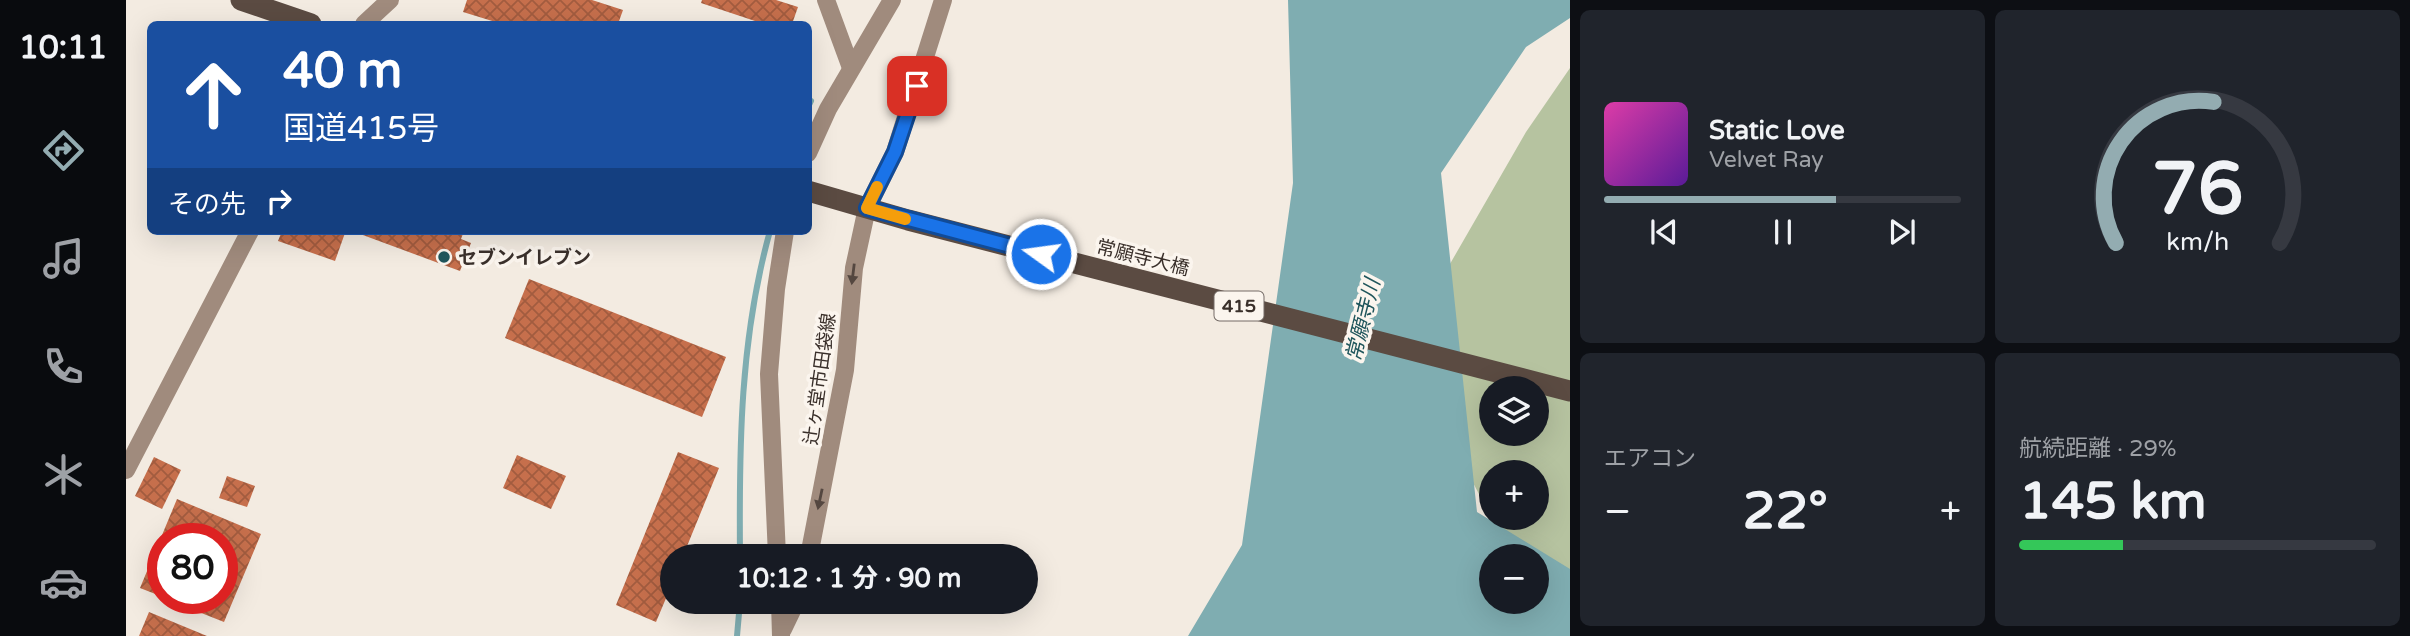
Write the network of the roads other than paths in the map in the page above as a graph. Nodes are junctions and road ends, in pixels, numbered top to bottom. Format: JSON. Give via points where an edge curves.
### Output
{"nodes":[{"id":1,"x":241,"y":0,"type":"edge"},
{"id":2,"x":390,"y":0,"type":"edge"},
{"id":3,"x":827,"y":0,"type":"edge"},
{"id":4,"x":892,"y":0,"type":"edge"},
{"id":5,"x":943,"y":0,"type":"edge"},
{"id":6,"x":302,"y":21,"type":"edge"},
{"id":7,"x":368,"y":21,"type":"edge"},
{"id":8,"x":851,"y":68,"type":"junction"},
{"id":9,"x":812,"y":144,"type":"edge"},
{"id":10,"x":815,"y":193,"type":"edge"},
{"id":11,"x":867,"y":208,"type":"junction"},
{"id":12,"x":248,"y":235,"type":"edge"},
{"id":13,"x":784,"y":235,"type":"edge"},
{"id":14,"x":1570,"y":391,"type":"edge"},
{"id":15,"x":126,"y":470,"type":"edge"},
{"id":16,"x":776,"y":544,"type":"edge"},
{"id":17,"x":811,"y":544,"type":"edge"},
{"id":18,"x":780,"y":614,"type":"edge"},
{"id":19,"x":790,"y":614,"type":"edge"},
{"id":20,"x":781,"y":634,"type":"edge"}],
"edges":[{"from":1,"to":6,"type":"highway"},
{"from":2,"to":7,"type":"main road"},
{"from":3,"to":8,"type":"main road"},
{"from":4,"to":8,"type":"main road"},
{"from":5,"to":11,"type":"main road","name":"辻ヶ堂市田袋線","via":[[895,152]]},
{"from":8,"to":9,"type":"main road"},
{"from":10,"to":11,"type":"highway","number":"415"},
{"from":11,"to":14,"type":"highway","name":"常願寺大橋","number":"415"},
{"from":11,"to":17,"type":"main road","name":"辻ヶ堂市田袋線","one_way":true,"via":[[854,268],[845,370]]},
{"from":12,"to":15,"type":"main road"},
{"from":13,"to":16,"type":"main road","name":"辻ヶ堂市田袋線","via":[[769,373]]},
{"from":18,"to":20,"type":"main road"},
{"from":19,"to":20,"type":"main road"}]}
